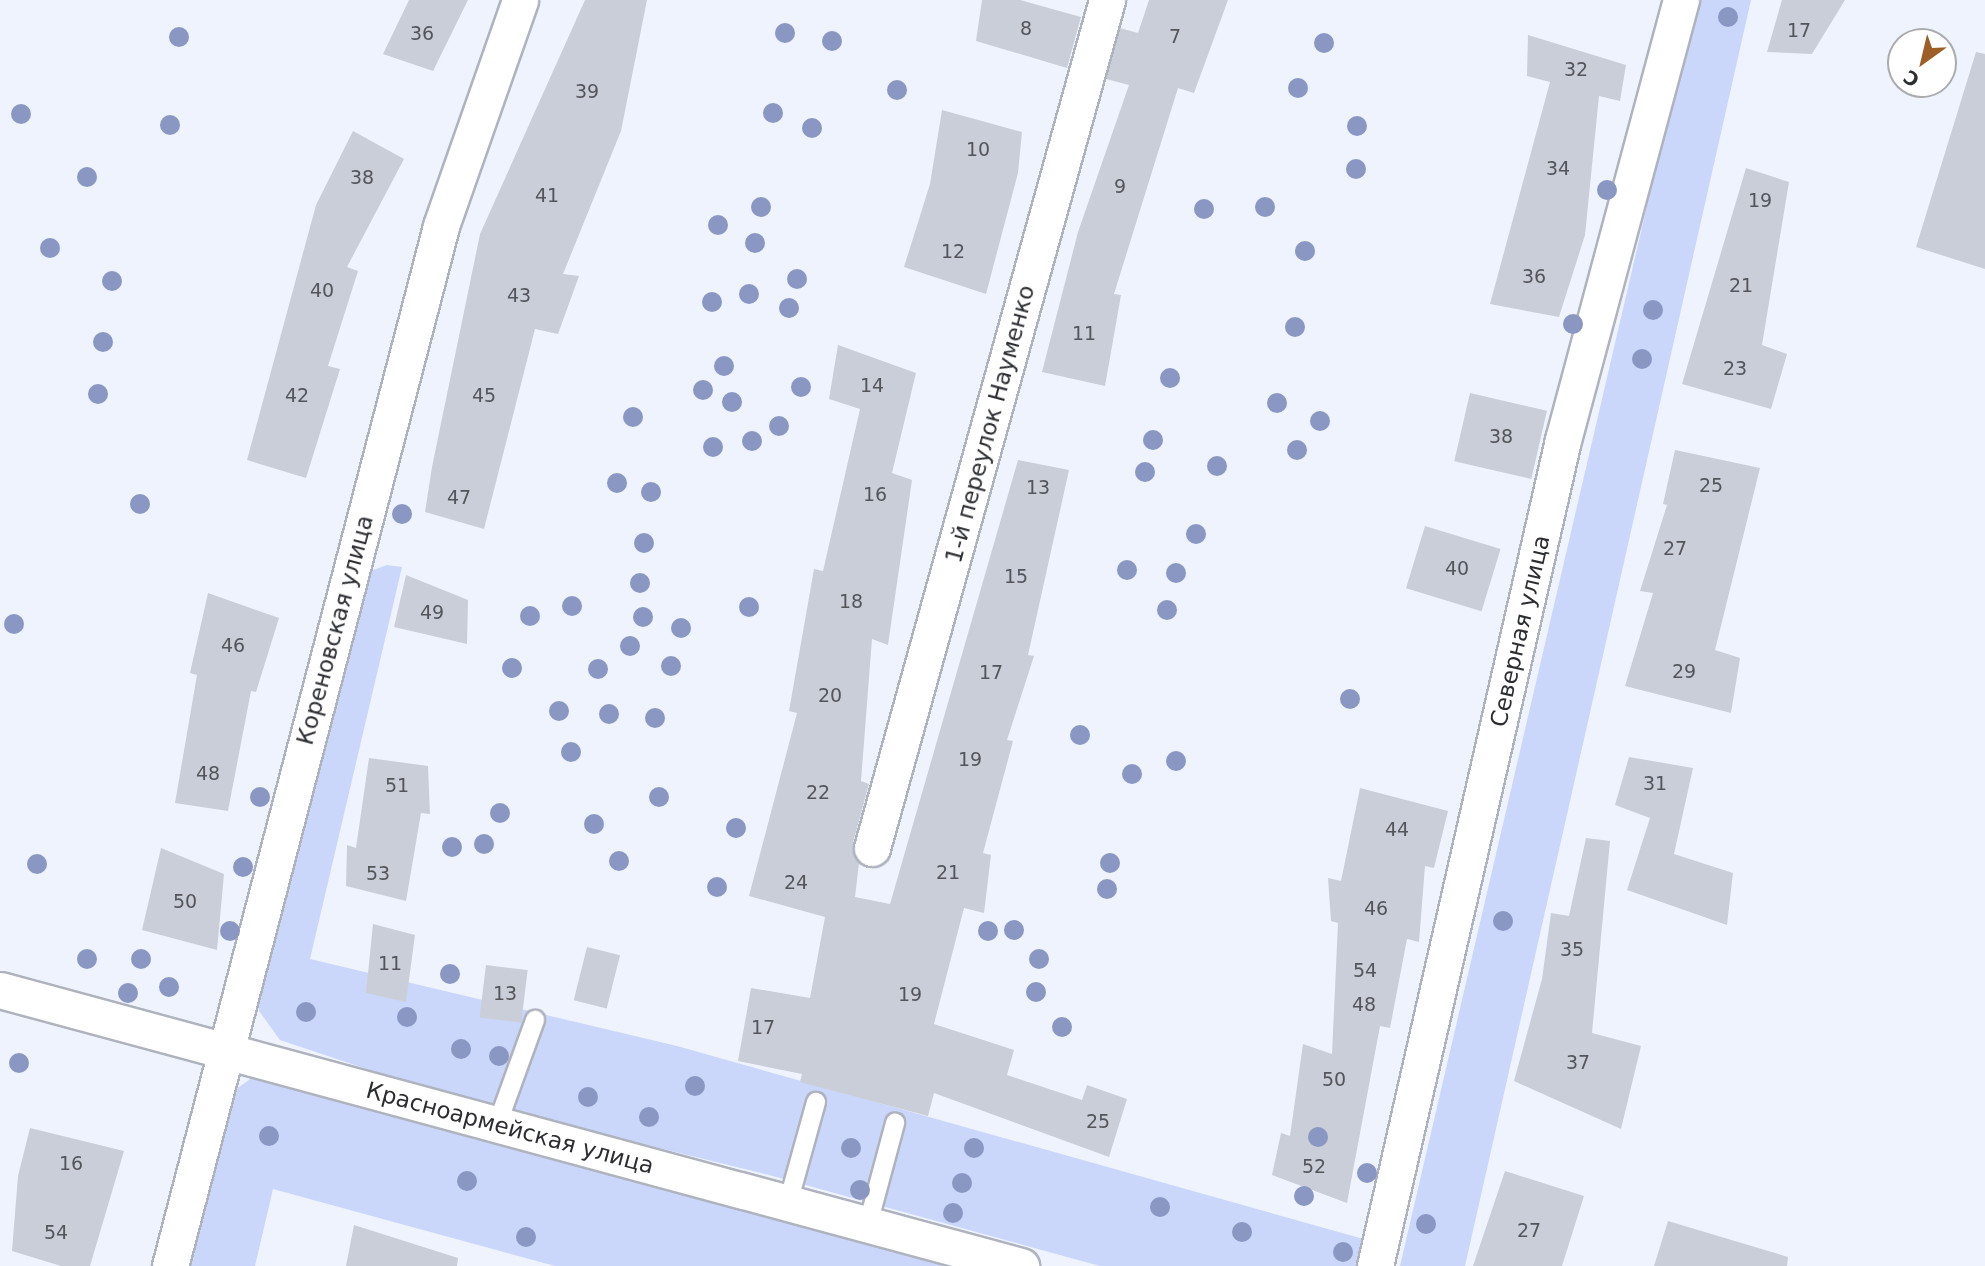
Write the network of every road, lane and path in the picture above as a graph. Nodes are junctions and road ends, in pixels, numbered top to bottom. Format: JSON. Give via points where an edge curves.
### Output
{"nodes":[{"id":1,"x":520,"y":0,"type":"edge"},
{"id":2,"x":1107,"y":0,"type":"edge"},
{"id":3,"x":1681,"y":0,"type":"edge"},
{"id":4,"x":872,"y":848,"type":"dead end"},
{"id":5,"x":0,"y":990,"type":"edge"},
{"id":6,"x":535,"y":1020,"type":"dead end"},
{"id":7,"x":224,"y":1051,"type":"junction"},
{"id":8,"x":816,"y":1102,"type":"dead end"},
{"id":9,"x":895,"y":1124,"type":"dead end"},
{"id":10,"x":498,"y":1125,"type":"junction"},
{"id":11,"x":788,"y":1203,"type":"junction"},
{"id":12,"x":868,"y":1224,"type":"junction"},
{"id":13,"x":170,"y":1266,"type":"edge"},
{"id":14,"x":1021,"y":1266,"type":"edge"},
{"id":15,"x":1375,"y":1266,"type":"edge"}],
"edges":[{"from":1,"to":7,"type":"street","name":"Кореновская улица","via":[[441,226]]},
{"from":2,"to":4,"type":"street","name":"1-й переулок Науменко"},
{"from":3,"to":15,"type":"street","name":"Северная улица","via":[[1563,440]]},
{"from":5,"to":7,"type":"street","name":"Красноармейская улица"},
{"from":6,"to":10,"type":"lane"},
{"from":7,"to":10,"type":"street","name":"Красноармейская улица"},
{"from":7,"to":13,"type":"street","name":"Кореновская улица"},
{"from":8,"to":11,"type":"lane"},
{"from":9,"to":12,"type":"lane"},
{"from":10,"to":11,"type":"street","name":"Красноармейская улица"},
{"from":11,"to":12,"type":"street","name":"Красноармейская улица"},
{"from":12,"to":14,"type":"street","name":"Красноармейская улица"}]}
